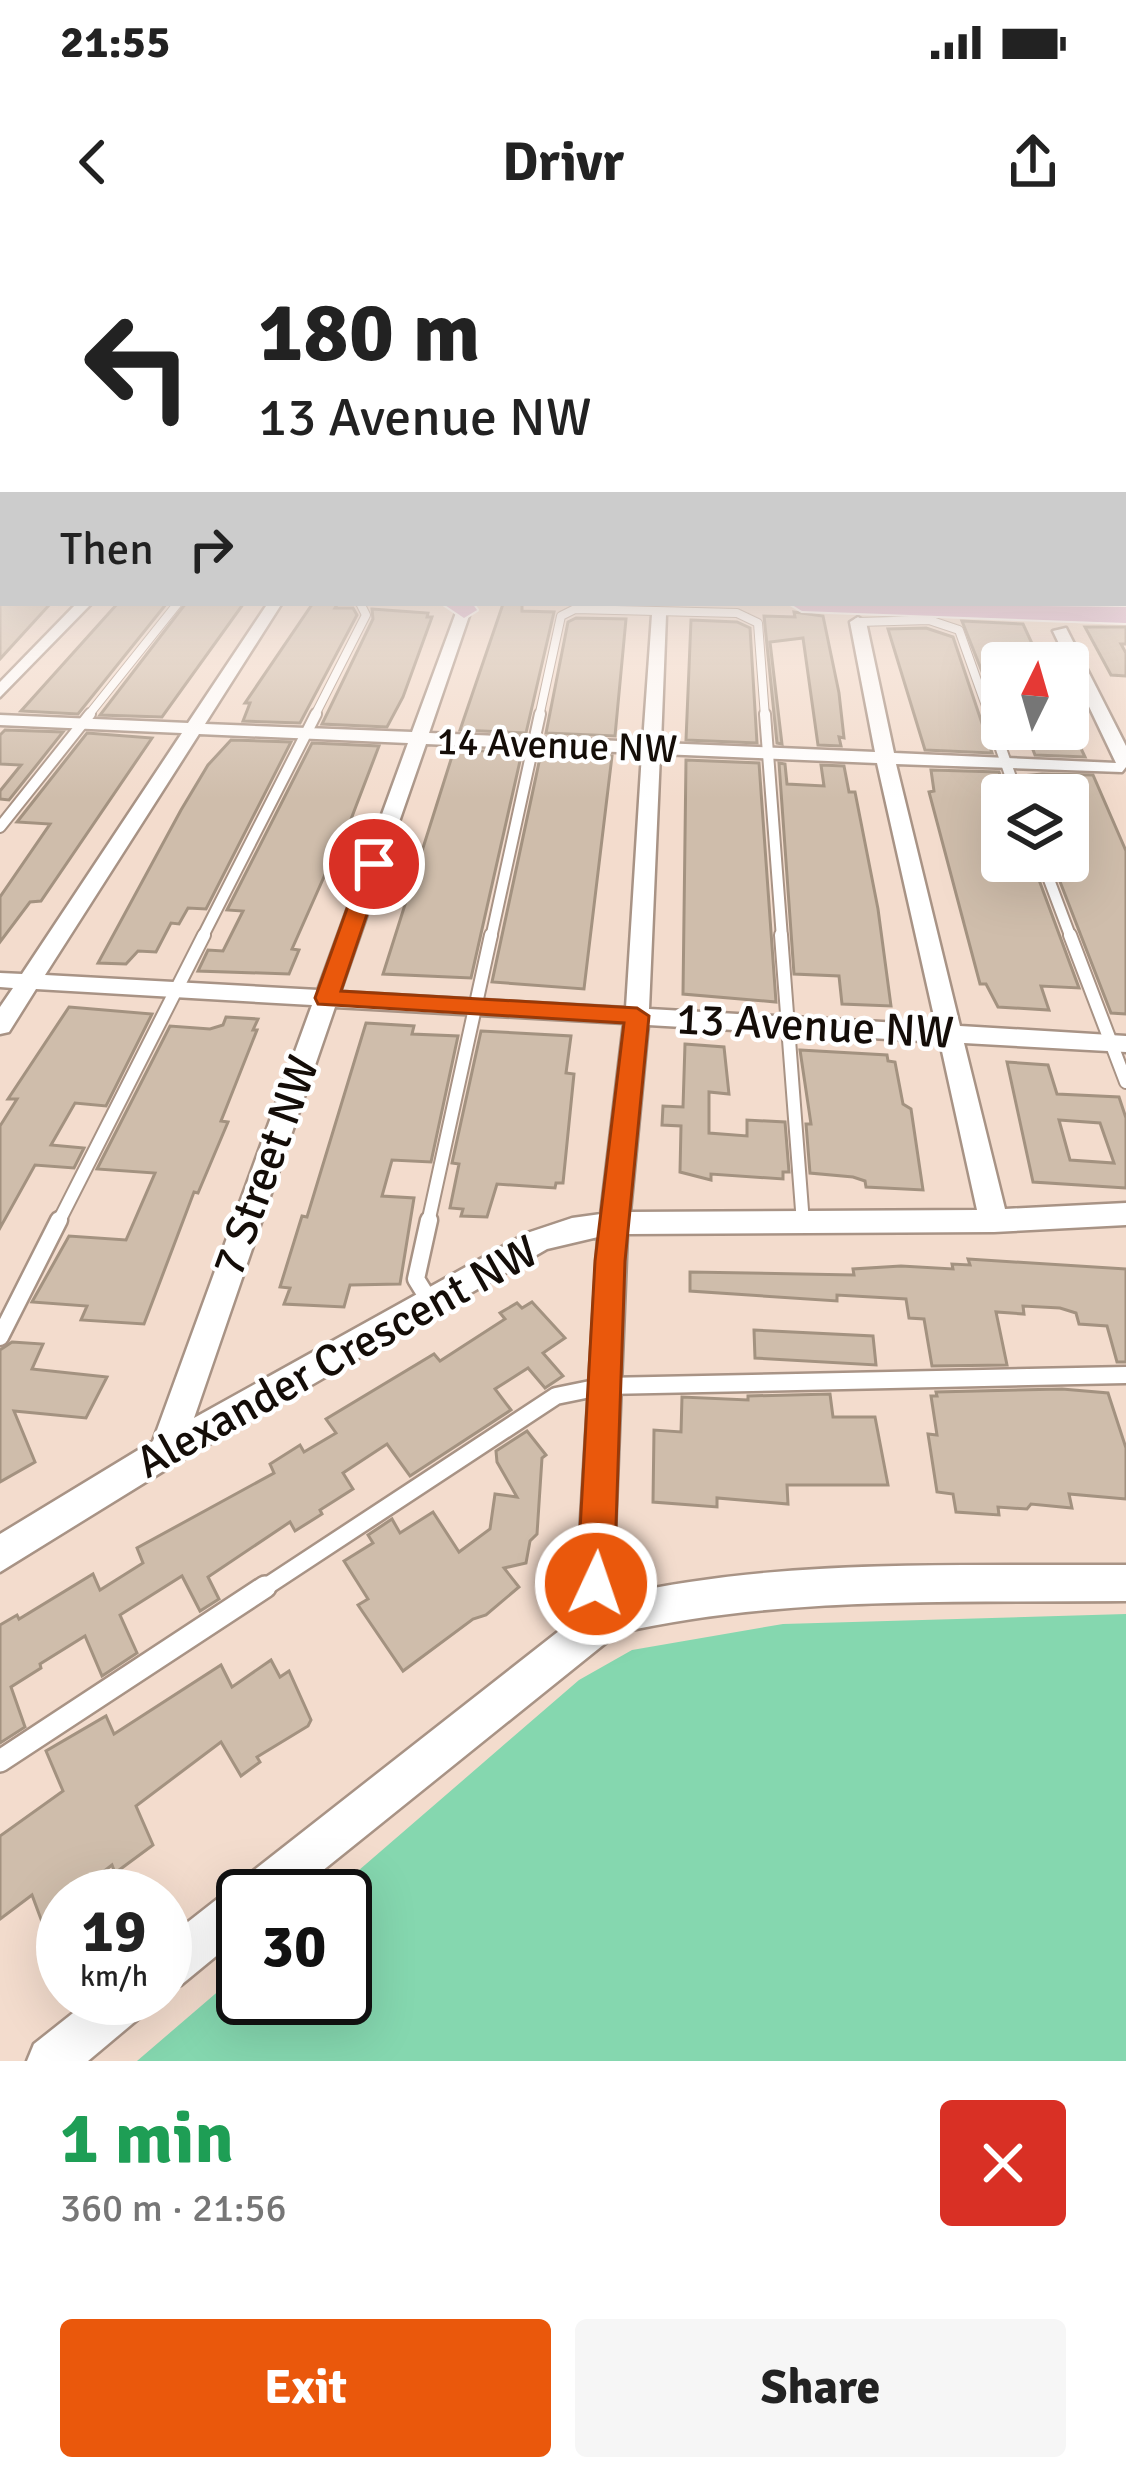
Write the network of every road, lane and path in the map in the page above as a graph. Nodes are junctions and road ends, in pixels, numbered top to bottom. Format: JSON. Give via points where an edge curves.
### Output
{"nodes":[{"id":1,"x":60,"y":629,"type":"edge"},
{"id":2,"x":158,"y":629,"type":"edge"},
{"id":3,"x":258,"y":629,"type":"edge"},
{"id":4,"x":359,"y":629,"type":"edge"},
{"id":5,"x":452,"y":629,"type":"edge"},
{"id":6,"x":560,"y":629,"type":"edge"},
{"id":7,"x":659,"y":629,"type":"edge"},
{"id":8,"x":756,"y":629,"type":"edge"},
{"id":9,"x":859,"y":629,"type":"edge"},
{"id":10,"x":959,"y":629,"type":"edge"},
{"id":11,"x":1061,"y":631,"type":"dead end"},
{"id":12,"x":0,"y":692,"type":"edge"},
{"id":13,"x":0,"y":720,"type":"edge"},
{"id":14,"x":83,"y":724,"type":"junction"},
{"id":15,"x":194,"y":728,"type":"junction"},
{"id":16,"x":305,"y":734,"type":"junction"},
{"id":17,"x":417,"y":739,"type":"junction"},
{"id":18,"x":534,"y":743,"type":"junction"},
{"id":19,"x":655,"y":749,"type":"junction"},
{"id":20,"x":766,"y":753,"type":"junction"},
{"id":21,"x":885,"y":758,"type":"junction"},
{"id":22,"x":1005,"y":764,"type":"junction"},
{"id":23,"x":1123,"y":766,"type":"edge"},
{"id":24,"x":1009,"y":774,"type":"edge"},
{"id":25,"x":0,"y":827,"type":"edge"},
{"id":26,"x":1051,"y":882,"type":"edge"},
{"id":27,"x":0,"y":980,"type":"edge"},
{"id":28,"x":29,"y":981,"type":"junction"},
{"id":29,"x":176,"y":990,"type":"junction"},
{"id":30,"x":327,"y":998,"type":"junction"},
{"id":31,"x":477,"y":1008,"type":"junction"},
{"id":32,"x":637,"y":1016,"type":"junction"},
{"id":33,"x":788,"y":1025,"type":"junction"},
{"id":34,"x":0,"y":1026,"type":"edge"},
{"id":35,"x":948,"y":1034,"type":"junction"},
{"id":36,"x":1119,"y":1044,"type":"edge"},
{"id":37,"x":1126,"y":1082,"type":"edge"},
{"id":38,"x":1126,"y":1214,"type":"edge"},
{"id":39,"x":994,"y":1221,"type":"junction"},
{"id":40,"x":616,"y":1223,"type":"junction"},
{"id":41,"x":803,"y":1223,"type":"junction"},
{"id":42,"x":432,"y":1305,"type":"junction"},
{"id":43,"x":0,"y":1337,"type":"edge"},
{"id":44,"x":1126,"y":1376,"type":"edge"},
{"id":45,"x":605,"y":1386,"type":"junction"},
{"id":46,"x":166,"y":1451,"type":"junction"},
{"id":47,"x":0,"y":1554,"type":"edge"},
{"id":48,"x":1126,"y":1582,"type":"edge"},
{"id":49,"x":609,"y":1616,"type":"junction"},
{"id":50,"x":0,"y":1761,"type":"edge"},
{"id":51,"x":290,"y":1869,"type":"edge"},
{"id":52,"x":216,"y":1928,"type":"edge"},
{"id":53,"x":192,"y":1947,"type":"edge"},
{"id":54,"x":95,"y":2025,"type":"edge"},
{"id":55,"x":51,"y":2061,"type":"edge"}],
"edges":[{"from":1,"to":12,"type":"street"},
{"from":2,"to":14,"type":"lane"},
{"from":3,"to":15,"type":"street"},
{"from":4,"to":16,"type":"lane"},
{"from":5,"to":17,"type":"street","name":"7 Street NW"},
{"from":6,"to":18,"type":"lane"},
{"from":7,"to":19,"type":"street"},
{"from":8,"to":20,"type":"lane"},
{"from":9,"to":21,"type":"street"},
{"from":10,"to":22,"type":"lane"},
{"from":11,"to":23,"type":"street"},
{"from":13,"to":14,"type":"street","name":"14 Avenue NW"},
{"from":14,"to":15,"type":"street","name":"14 Avenue NW"},
{"from":14,"to":25,"type":"lane"},
{"from":15,"to":16,"type":"street","name":"14 Avenue NW"},
{"from":15,"to":28,"type":"street"},
{"from":16,"to":17,"type":"street","name":"14 Avenue NW"},
{"from":16,"to":29,"type":"lane"},
{"from":17,"to":18,"type":"street","name":"14 Avenue NW"},
{"from":17,"to":30,"type":"street","name":"7 Street NW"},
{"from":18,"to":19,"type":"street","name":"14 Avenue NW"},
{"from":18,"to":31,"type":"lane"},
{"from":19,"to":20,"type":"street","name":"14 Avenue NW"},
{"from":19,"to":32,"type":"street"},
{"from":20,"to":21,"type":"street","name":"14 Avenue NW"},
{"from":20,"to":33,"type":"lane"},
{"from":21,"to":22,"type":"street","name":"14 Avenue NW"},
{"from":21,"to":35,"type":"street"},
{"from":22,"to":23,"type":"street","name":"14 Avenue NW"},
{"from":22,"to":24,"type":"lane"},
{"from":26,"to":36,"type":"lane"},
{"from":27,"to":28,"type":"street","name":"13 Avenue NW"},
{"from":28,"to":29,"type":"street","name":"13 Avenue NW"},
{"from":28,"to":34,"type":"street"},
{"from":29,"to":30,"type":"street","name":"13 Avenue NW"},
{"from":29,"to":43,"type":"lane"},
{"from":30,"to":31,"type":"street","name":"13 Avenue NW"},
{"from":30,"to":46,"type":"street","name":"7 Street NW"},
{"from":31,"to":32,"type":"street","name":"13 Avenue NW"},
{"from":31,"to":42,"type":"lane","via":[[416,1279]]},
{"from":32,"to":33,"type":"street","name":"13 Avenue NW"},
{"from":32,"to":40,"type":"street"},
{"from":33,"to":35,"type":"street","name":"13 Avenue NW"},
{"from":33,"to":41,"type":"lane"},
{"from":35,"to":36,"type":"street","name":"13 Avenue NW"},
{"from":35,"to":39,"type":"street"},
{"from":36,"to":37,"type":"lane"},
{"from":38,"to":39,"type":"street","name":"Alexander Crescent NW"},
{"from":39,"to":41,"type":"street","name":"Alexander Crescent NW"},
{"from":40,"to":41,"type":"street","name":"Alexander Crescent NW"},
{"from":40,"to":42,"type":"street","name":"Alexander Crescent NW","via":[[537,1241]]},
{"from":40,"to":45,"type":"street"},
{"from":42,"to":46,"type":"street","name":"Alexander Crescent NW"},
{"from":44,"to":45,"type":"lane"},
{"from":45,"to":49,"type":"street","via":[[596,1584]]},
{"from":45,"to":50,"type":"lane","via":[[556,1396]]},
{"from":46,"to":47,"type":"street","name":"Alexander Crescent NW"},
{"from":48,"to":49,"type":"street","via":[[797,1589],[678,1598]]},
{"from":49,"to":51,"type":"street"},
{"from":52,"to":53,"type":"street"},
{"from":54,"to":55,"type":"street"}]}
